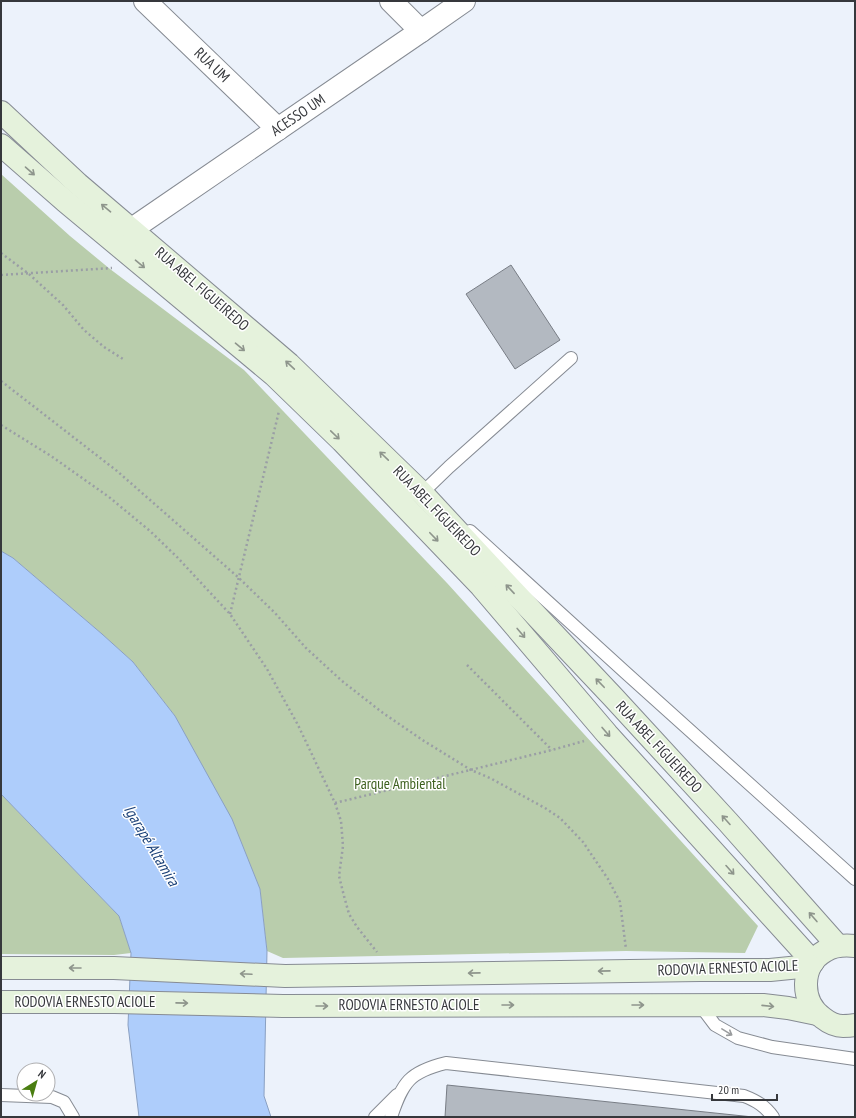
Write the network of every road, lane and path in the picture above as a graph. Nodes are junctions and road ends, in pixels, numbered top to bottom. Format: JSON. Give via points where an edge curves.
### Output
{"nodes":[{"id":1,"x":145,"y":1,"type":"edge"},
{"id":2,"x":391,"y":1,"type":"edge"},
{"id":3,"x":464,"y":1,"type":"edge"},
{"id":4,"x":421,"y":32,"type":"junction"},
{"id":5,"x":1,"y":112,"type":"edge"},
{"id":6,"x":278,"y":128,"type":"junction"},
{"id":7,"x":1,"y":145,"type":"edge"},
{"id":8,"x":124,"y":236,"type":"junction"},
{"id":9,"x":1,"y":253,"type":"edge"},
{"id":10,"x":136,"y":260,"type":"junction"},
{"id":11,"x":29,"y":274,"type":"junction"},
{"id":12,"x":1,"y":276,"type":"edge"},
{"id":13,"x":571,"y":358,"type":"dead end"},
{"id":14,"x":123,"y":359,"type":"dead end"},
{"id":15,"x":1,"y":381,"type":"edge"},
{"id":16,"x":285,"y":387,"type":"junction"},
{"id":17,"x":1,"y":425,"type":"edge"},
{"id":18,"x":423,"y":491,"type":"junction"},
{"id":19,"x":407,"y":509,"type":"junction"},
{"id":20,"x":239,"y":578,"type":"junction"},
{"id":21,"x":230,"y":614,"type":"junction"},
{"id":22,"x":467,"y":665,"type":"dead end"},
{"id":23,"x":607,"y":734,"type":"junction"},
{"id":24,"x":552,"y":750,"type":"junction"},
{"id":25,"x":471,"y":770,"type":"junction"},
{"id":26,"x":335,"y":802,"type":"junction"},
{"id":27,"x":855,"y":879,"type":"edge"},
{"id":28,"x":847,"y":946,"type":"edge"},
{"id":29,"x":626,"y":951,"type":"dead end"},
{"id":30,"x":380,"y":956,"type":"dead end"},
{"id":31,"x":812,"y":964,"type":"junction"},
{"id":32,"x":1,"y":968,"type":"edge"},
{"id":33,"x":1,"y":1002,"type":"edge"},
{"id":34,"x":700,"y":1004,"type":"junction"},
{"id":35,"x":817,"y":1014,"type":"junction"},
{"id":36,"x":855,"y":1026,"type":"edge"},
{"id":37,"x":855,"y":1059,"type":"edge"},
{"id":38,"x":399,"y":1094,"type":"junction"},
{"id":39,"x":1,"y":1096,"type":"edge"},
{"id":40,"x":73,"y":1117,"type":"edge"},
{"id":41,"x":375,"y":1117,"type":"edge"},
{"id":42,"x":391,"y":1117,"type":"edge"},
{"id":43,"x":773,"y":1117,"type":"edge"}],
"edges":[{"from":1,"to":6,"type":"street","name":"RUA UM"},
{"from":2,"to":4,"type":"street"},
{"from":3,"to":4,"type":"street","name":"ACESSO UM"},
{"from":4,"to":6,"type":"street","name":"ACESSO UM"},
{"from":8,"to":5,"type":"street","name":"RUA ABEL FIGUEIREDO","one_way":true,"via":[[78,184]]},
{"from":6,"to":8,"type":"street","name":"ACESSO UM"},
{"from":7,"to":8,"type":"street","name":"RUA ABEL FIGUEIREDO","one_way":true,"via":[[65,201]]},
{"from":8,"to":10,"type":"street","name":"RUA ABEL FIGUEIREDO"},
{"from":18,"to":8,"type":"street","name":"RUA ABEL FIGUEIREDO","one_way":true,"via":[[288,364]]},
{"from":9,"to":11,"type":"path"},
{"from":10,"to":11,"type":"path","via":[[110,269]]},
{"from":10,"to":16,"type":"street","name":"RUA ABEL FIGUEIREDO","one_way":true},
{"from":11,"to":12,"type":"path"},
{"from":11,"to":14,"type":"path","via":[[63,305],[84,330]]},
{"from":13,"to":18,"type":"lane"},
{"from":15,"to":20,"type":"path","via":[[118,471]]},
{"from":16,"to":19,"type":"street","name":"RUA ABEL FIGUEIREDO","one_way":true,"via":[[342,441]]},
{"from":16,"to":20,"type":"path"},
{"from":17,"to":21,"type":"path","via":[[51,456],[150,530]]},
{"from":18,"to":19,"type":"lane"},
{"from":18,"to":27,"type":"lane"},
{"from":28,"to":18,"type":"street","name":"RUA ABEL FIGUEIREDO","one_way":true,"via":[[697,788]]},
{"from":19,"to":23,"type":"street","name":"RUA ABEL FIGUEIREDO","one_way":true,"via":[[481,586]]},
{"from":20,"to":21,"type":"path"},
{"from":20,"to":25,"type":"path","via":[[275,612],[306,648],[342,681],[389,717]]},
{"from":21,"to":26,"type":"path","via":[[267,669]]},
{"from":22,"to":24,"type":"path"},
{"from":23,"to":24,"type":"path"},
{"from":23,"to":31,"type":"street","name":"RUA ABEL FIGUEIREDO","one_way":true},
{"from":24,"to":25,"type":"path"},
{"from":25,"to":26,"type":"path"},
{"from":25,"to":29,"type":"path","via":[[545,808],[560,818],[583,842],[620,902]]},
{"from":26,"to":30,"type":"path","via":[[341,821],[343,846],[339,876],[349,914]]},
{"from":28,"to":31,"type":"street","via":[[825,951]]},
{"from":31,"to":32,"type":"street","name":"RODOVIA ERNESTO ACIOLE","one_way":true,"via":[[770,970],[285,976],[114,968]]},
{"from":31,"to":35,"type":"street","via":[[806,978],[806,991],[809,1004]]},
{"from":33,"to":34,"type":"street","name":"RODOVIA ERNESTO ACIOLE","one_way":true,"via":[[283,1006]]},
{"from":34,"to":35,"type":"street","name":"RODOVIA ERNESTO ACIOLE","one_way":true,"via":[[763,1005]]},
{"from":34,"to":37,"type":"lane","one_way":true,"via":[[715,1025],[738,1038],[772,1047]]},
{"from":35,"to":36,"type":"street","via":[[828,1022],[841,1026]]},
{"from":38,"to":41,"type":"lane"},
{"from":38,"to":42,"type":"lane"},
{"from":38,"to":43,"type":"lane","via":[[411,1078],[428,1068],[446,1063],[744,1096],[756,1100]]},
{"from":39,"to":40,"type":"lane","via":[[52,1097],[64,1102]]}]}
